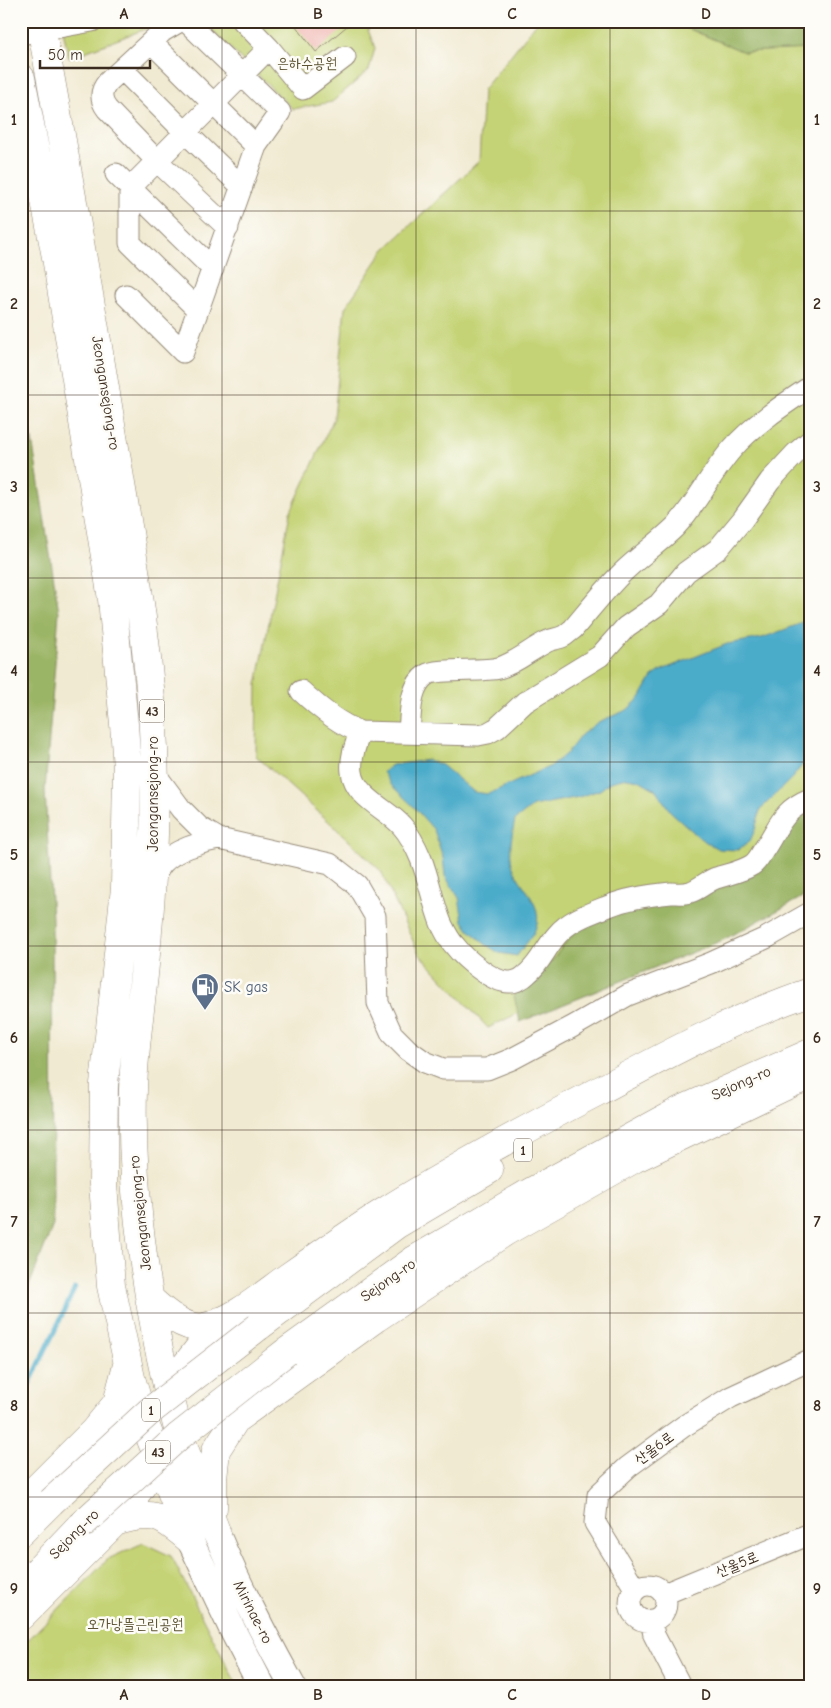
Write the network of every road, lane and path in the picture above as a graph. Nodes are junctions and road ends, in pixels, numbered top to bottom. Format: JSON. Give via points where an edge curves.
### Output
{"nodes":[{"id":1,"x":92,"y":21,"type":"edge"},
{"id":2,"x":180,"y":21,"type":"edge"},
{"id":3,"x":186,"y":21,"type":"edge"},
{"id":4,"x":243,"y":21,"type":"edge"},
{"id":5,"x":34,"y":28,"type":"edge"},
{"id":6,"x":151,"y":42,"type":"junction"},
{"id":7,"x":269,"y":48,"type":"junction"},
{"id":8,"x":345,"y":57,"type":"dead end"},
{"id":9,"x":122,"y":69,"type":"junction"},
{"id":10,"x":242,"y":75,"type":"junction"},
{"id":11,"x":21,"y":78,"type":"edge"},
{"id":12,"x":213,"y":105,"type":"junction"},
{"id":13,"x":185,"y":132,"type":"junction"},
{"id":14,"x":256,"y":146,"type":"junction"},
{"id":15,"x":157,"y":161,"type":"junction"},
{"id":16,"x":123,"y":181,"type":"junction"},
{"id":17,"x":242,"y":187,"type":"junction"},
{"id":18,"x":228,"y":228,"type":"junction"},
{"id":19,"x":213,"y":268,"type":"junction"},
{"id":20,"x":126,"y":295,"type":"dead end"},
{"id":21,"x":198,"y":310,"type":"junction"},
{"id":22,"x":810,"y":387,"type":"edge"},
{"id":23,"x":810,"y":441,"type":"edge"},
{"id":24,"x":301,"y":691,"type":"dead end"},
{"id":25,"x":360,"y":732,"type":"junction"},
{"id":26,"x":409,"y":732,"type":"junction"},
{"id":27,"x":156,"y":775,"type":"junction"},
{"id":28,"x":810,"y":799,"type":"edge"},
{"id":29,"x":219,"y":839,"type":"junction"},
{"id":30,"x":151,"y":881,"type":"junction"},
{"id":31,"x":810,"y":913,"type":"edge"},
{"id":32,"x":810,"y":992,"type":"edge"},
{"id":33,"x":810,"y":1009,"type":"edge"},
{"id":34,"x":810,"y":1053,"type":"edge"},
{"id":35,"x":810,"y":1076,"type":"edge"},
{"id":36,"x":151,"y":1300,"type":"junction"},
{"id":37,"x":220,"y":1321,"type":"junction"},
{"id":38,"x":810,"y":1360,"type":"edge"},
{"id":39,"x":128,"y":1364,"type":"junction"},
{"id":40,"x":171,"y":1397,"type":"junction"},
{"id":41,"x":236,"y":1419,"type":"junction"},
{"id":42,"x":94,"y":1431,"type":"junction"},
{"id":43,"x":161,"y":1431,"type":"junction"},
{"id":44,"x":21,"y":1504,"type":"edge"},
{"id":45,"x":115,"y":1522,"type":"junction"},
{"id":46,"x":21,"y":1532,"type":"edge"},
{"id":47,"x":217,"y":1534,"type":"junction"},
{"id":48,"x":810,"y":1534,"type":"edge"},
{"id":49,"x":190,"y":1540,"type":"junction"},
{"id":50,"x":21,"y":1588,"type":"edge"},
{"id":51,"x":636,"y":1590,"type":"junction"},
{"id":52,"x":664,"y":1594,"type":"junction"},
{"id":53,"x":21,"y":1616,"type":"edge"},
{"id":54,"x":651,"y":1620,"type":"junction"},
{"id":55,"x":262,"y":1687,"type":"edge"},
{"id":56,"x":293,"y":1687,"type":"edge"},
{"id":57,"x":681,"y":1687,"type":"edge"}],
"edges":[{"from":1,"to":5,"type":"street"},
{"from":2,"to":6,"type":"street"},
{"from":3,"to":10,"type":"street"},
{"from":4,"to":7,"type":"street"},
{"from":5,"to":27,"type":"highway","name":"Jeongansejong-ro","number":"43","via":[[83,251],[138,592]]},
{"from":6,"to":9,"type":"street"},
{"from":6,"to":12,"type":"street"},
{"from":7,"to":8,"type":"street","via":[[303,89]]},
{"from":7,"to":10,"type":"street"},
{"from":9,"to":13,"type":"street"},
{"from":9,"to":15,"type":"street","via":[[102,89],[104,106]]},
{"from":10,"to":12,"type":"street"},
{"from":10,"to":14,"type":"street","via":[[280,112]]},
{"from":11,"to":39,"type":"highway","name":"Jeongansejong-ro","number":"43","via":[[56,257],[112,599],[124,724],[127,769],[125,888],[104,1084],[103,1184],[111,1286]]},
{"from":12,"to":13,"type":"street"},
{"from":12,"to":14,"type":"street"},
{"from":13,"to":15,"type":"street"},
{"from":13,"to":17,"type":"street"},
{"from":14,"to":17,"type":"street"},
{"from":15,"to":16,"type":"street"},
{"from":15,"to":18,"type":"street"},
{"from":16,"to":19,"type":"street"},
{"from":16,"to":21,"type":"street","via":[[130,242]]},
{"from":17,"to":18,"type":"street"},
{"from":18,"to":19,"type":"street"},
{"from":19,"to":21,"type":"street"},
{"from":20,"to":21,"type":"street","via":[[183,352]]},
{"from":22,"to":26,"type":"street","via":[[748,433],[674,528],[621,574],[564,636],[547,641],[497,668],[439,671],[425,676],[415,689]]},
{"from":23,"to":26,"type":"street","via":[[770,481],[718,549],[686,572],[659,604],[626,627],[600,656],[525,702],[488,733]]},
{"from":24,"to":25,"type":"street","via":[[344,724]]},
{"from":25,"to":26,"type":"street"},
{"from":25,"to":28,"type":"street","via":[[352,764],[356,783],[409,835],[424,866],[441,922],[454,946],[486,973],[506,982],[527,975],[557,935],[580,918],[627,901],[689,893],[714,879],[754,864],[784,816],[793,807]]},
{"from":27,"to":29,"type":"street","via":[[181,809],[199,827]]},
{"from":27,"to":30,"type":"highway","name":"Jeongansejong-ro","number":"43"},
{"from":29,"to":30,"type":"street","via":[[184,849],[162,863]]},
{"from":29,"to":31,"type":"street","via":[[330,864],[357,885],[375,916],[378,1003],[392,1034],[425,1062],[443,1069],[487,1069],[512,1059],[628,995],[766,938]]},
{"from":30,"to":36,"type":"highway","name":"Jeongansejong-ro","number":"43","via":[[132,1089],[135,1185]]},
{"from":32,"to":37,"type":"highway","via":[[683,1046],[438,1177],[348,1234],[245,1308]]},
{"from":33,"to":46,"type":"highway","number":"1","bridge":true,"via":[[668,1071],[507,1159],[396,1225],[150,1411]]},
{"from":34,"to":50,"type":"highway","name":"Sejong-ro","bridge":true,"via":[[681,1110],[525,1194],[414,1260],[286,1352],[178,1437],[80,1526]]},
{"from":35,"to":41,"type":"highway","via":[[634,1159],[505,1232],[376,1318]]},
{"from":36,"to":37,"type":"highway","via":[[186,1324],[202,1327]]},
{"from":36,"to":40,"type":"highway","name":"Jeongansejong-ro","number":"43"},
{"from":37,"to":40,"type":"highway","via":[[182,1370]]},
{"from":38,"to":51,"type":"street","name":"산울6로","via":[[732,1397],[684,1426],[628,1467],[598,1495],[595,1523]]},
{"from":39,"to":42,"type":"highway","via":[[117,1403]]},
{"from":39,"to":43,"type":"highway","name":"Jeongansejong-ro","number":"43"},
{"from":40,"to":43,"type":"highway","name":"Jeongansejong-ro","number":"43"},
{"from":41,"to":43,"type":"highway","via":[[216,1428]]},
{"from":41,"to":47,"type":"highway","via":[[216,1450],[213,1511]]},
{"from":42,"to":43,"type":"highway","via":[[128,1420]]},
{"from":42,"to":44,"type":"highway"},
{"from":43,"to":45,"type":"highway","via":[[150,1475]]},
{"from":43,"to":47,"type":"highway","name":"Jeongansejong-ro","number":"43"},
{"from":43,"to":49,"type":"highway","name":"Jeongansejong-ro","number":"43"},
{"from":45,"to":49,"type":"highway","via":[[136,1516],[154,1516],[168,1521]]},
{"from":45,"to":53,"type":"highway"},
{"from":47,"to":56,"type":"main road","name":"Mirinae-ro","via":[[257,1622]]},
{"from":48,"to":52,"type":"street","name":"산울5로"},
{"from":49,"to":55,"type":"main road","name":"Mirinae-ro"},
{"from":51,"to":52,"type":"street","via":[[640,1586],[651,1585]]},
{"from":51,"to":54,"type":"street","via":[[631,1599],[632,1610],[640,1618]]},
{"from":52,"to":54,"type":"street","via":[[664,1611]]},
{"from":54,"to":57,"type":"street","via":[[654,1635]]}]}
